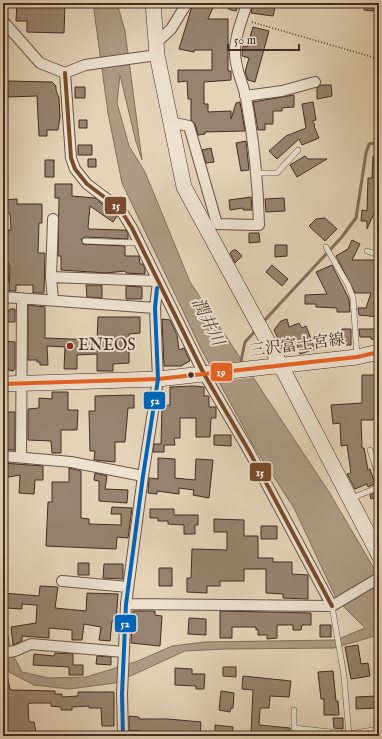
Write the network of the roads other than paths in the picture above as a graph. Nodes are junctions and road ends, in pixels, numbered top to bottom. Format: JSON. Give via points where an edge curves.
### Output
{"nodes":[{"id":1,"x":153,"y":3,"type":"edge"},
{"id":2,"x":187,"y":3,"type":"edge"},
{"id":3,"x":247,"y":3,"type":"edge"},
{"id":4,"x":3,"y":21,"type":"edge"},
{"id":5,"x":153,"y":52,"type":"junction"},
{"id":6,"x":65,"y":73,"type":"junction"},
{"id":7,"x":315,"y":82,"type":"dead end"},
{"id":8,"x":245,"y":96,"type":"junction"},
{"id":9,"x":170,"y":122,"type":"junction"},
{"id":10,"x":298,"y":150,"type":"dead end"},
{"id":11,"x":258,"y":173,"type":"junction"},
{"id":12,"x":214,"y":215,"type":"junction"},
{"id":13,"x":53,"y":219,"type":"dead end"},
{"id":14,"x":207,"y":231,"type":"junction"},
{"id":15,"x":85,"y":241,"type":"dead end"},
{"id":16,"x":141,"y":243,"type":"junction"},
{"id":17,"x":326,"y":247,"type":"dead end"},
{"id":18,"x":368,"y":251,"type":"dead end"},
{"id":19,"x":379,"y":255,"type":"edge"},
{"id":20,"x":3,"y":268,"type":"edge"},
{"id":21,"x":51,"y":277,"type":"junction"},
{"id":22,"x":158,"y":281,"type":"junction"},
{"id":23,"x":3,"y":282,"type":"edge"},
{"id":24,"x":3,"y":297,"type":"edge"},
{"id":25,"x":22,"y":299,"type":"junction"},
{"id":26,"x":53,"y":300,"type":"junction"},
{"id":27,"x":155,"y":308,"type":"junction"},
{"id":28,"x":379,"y":352,"type":"edge"},
{"id":29,"x":357,"y":357,"type":"junction"},
{"id":30,"x":276,"y":366,"type":"junction"},
{"id":31,"x":207,"y":374,"type":"junction"},
{"id":32,"x":158,"y":379,"type":"junction"},
{"id":33,"x":21,"y":383,"type":"junction"},
{"id":34,"x":3,"y":384,"type":"edge"},
{"id":35,"x":370,"y":450,"type":"dead end"},
{"id":36,"x":3,"y":456,"type":"edge"},
{"id":37,"x":21,"y":456,"type":"junction"},
{"id":38,"x":143,"y":476,"type":"junction"},
{"id":39,"x":379,"y":477,"type":"edge"},
{"id":40,"x":379,"y":487,"type":"edge"},
{"id":41,"x":349,"y":499,"type":"junction"},
{"id":42,"x":379,"y":555,"type":"edge"},
{"id":43,"x":379,"y":578,"type":"edge"},
{"id":44,"x":62,"y":581,"type":"dead end"},
{"id":45,"x":128,"y":587,"type":"junction"},
{"id":46,"x":126,"y":604,"type":"junction"},
{"id":47,"x":332,"y":606,"type":"junction"},
{"id":48,"x":3,"y":653,"type":"edge"},
{"id":49,"x":124,"y":656,"type":"junction"},
{"id":50,"x":294,"y":710,"type":"dead end"},
{"id":51,"x":379,"y":729,"type":"edge"},
{"id":52,"x":349,"y":735,"type":"edge"},
{"id":53,"x":123,"y":736,"type":"edge"}],
"edges":[{"from":1,"to":5,"type":"street"},
{"from":2,"to":5,"type":"street"},
{"from":3,"to":8,"type":"street","via":[[235,51],[238,75]]},
{"from":4,"to":6,"type":"street","via":[[40,63]]},
{"from":5,"to":6,"type":"street","via":[[85,65]]},
{"from":5,"to":9,"type":"street"},
{"from":6,"to":16,"type":"street","via":[[69,151],[73,164],[87,184],[120,208]]},
{"from":7,"to":8,"type":"street","via":[[282,91]]},
{"from":8,"to":11,"type":"street"},
{"from":9,"to":12,"type":"street","via":[[189,126]]},
{"from":9,"to":14,"type":"street","via":[[184,186]]},
{"from":10,"to":11,"type":"lane","via":[[277,173]]},
{"from":11,"to":12,"type":"street","via":[[259,225],[217,224]]},
{"from":12,"to":14,"type":"street"},
{"from":13,"to":21,"type":"street"},
{"from":14,"to":30,"type":"street","via":[[259,327]]},
{"from":15,"to":16,"type":"lane"},
{"from":16,"to":22,"type":"street"},
{"from":17,"to":29,"type":"lane","via":[[353,298]]},
{"from":18,"to":19,"type":"lane"},
{"from":20,"to":23,"type":"street"},
{"from":21,"to":22,"type":"street"},
{"from":21,"to":26,"type":"street"},
{"from":22,"to":27,"type":"street"},
{"from":22,"to":31,"type":"street"},
{"from":24,"to":25,"type":"street"},
{"from":25,"to":26,"type":"street"},
{"from":25,"to":33,"type":"street"},
{"from":26,"to":27,"type":"street","via":[[90,305]]},
{"from":27,"to":32,"type":"street"},
{"from":28,"to":29,"type":"street","name":"三沢富士宮線"},
{"from":29,"to":30,"type":"street","name":"三沢富士宮線"},
{"from":30,"to":31,"type":"street","name":"三沢富士宮線"},
{"from":30,"to":41,"type":"street"},
{"from":31,"to":32,"type":"street","name":"三沢富士宮線"},
{"from":31,"to":47,"type":"street"},
{"from":32,"to":33,"type":"street","name":"三沢富士宮線"},
{"from":32,"to":38,"type":"street"},
{"from":33,"to":34,"type":"street","name":"三沢富士宮線"},
{"from":33,"to":37,"type":"street"},
{"from":35,"to":39,"type":"lane"},
{"from":36,"to":37,"type":"street"},
{"from":37,"to":38,"type":"street","via":[[97,466]]},
{"from":38,"to":45,"type":"street"},
{"from":40,"to":41,"type":"lane"},
{"from":41,"to":42,"type":"street"},
{"from":43,"to":47,"type":"street"},
{"from":44,"to":45,"type":"street"},
{"from":45,"to":46,"type":"street"},
{"from":46,"to":47,"type":"street"},
{"from":46,"to":49,"type":"street"},
{"from":47,"to":52,"type":"lane","via":[[344,676]]},
{"from":48,"to":49,"type":"street","via":[[31,644]]},
{"from":49,"to":53,"type":"street"},
{"from":50,"to":52,"type":"lane","via":[[294,728]]},
{"from":51,"to":52,"type":"lane"}]}
